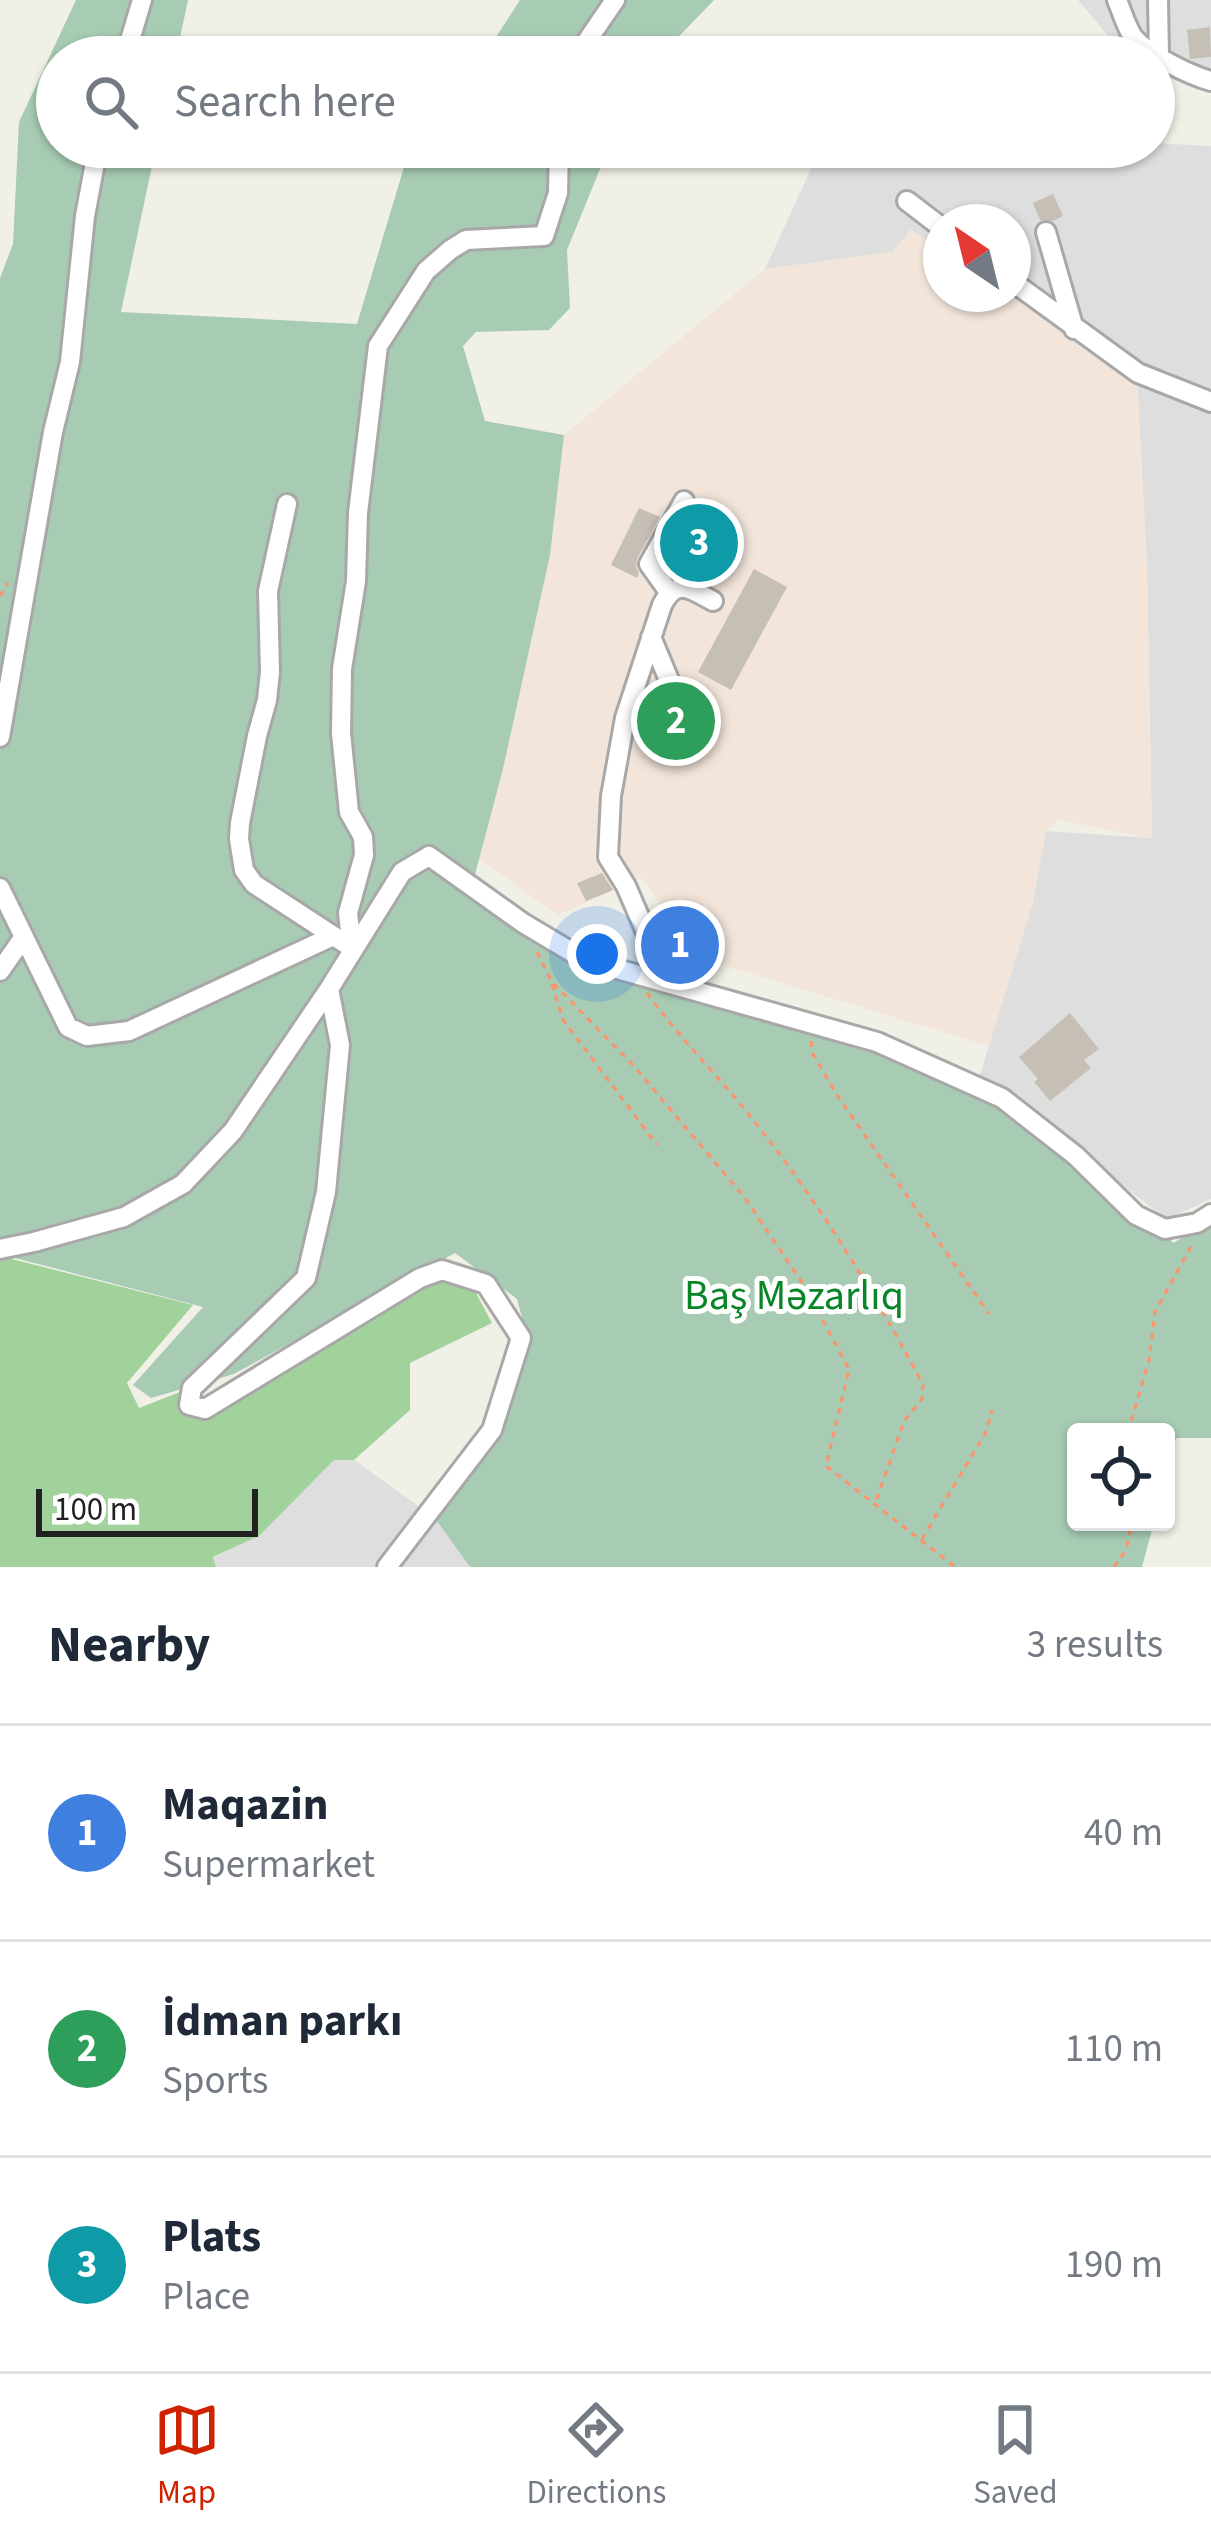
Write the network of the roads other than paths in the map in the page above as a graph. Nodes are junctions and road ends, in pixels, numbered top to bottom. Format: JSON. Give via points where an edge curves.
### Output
{"nodes":[{"id":1,"x":142,"y":0,"type":"edge"},
{"id":2,"x":615,"y":0,"type":"edge"},
{"id":3,"x":1117,"y":0,"type":"edge"},
{"id":4,"x":1158,"y":0,"type":"edge"},
{"id":5,"x":131,"y":36,"type":"edge"},
{"id":6,"x":590,"y":36,"type":"edge"},
{"id":7,"x":1133,"y":36,"type":"edge"},
{"id":8,"x":1159,"y":36,"type":"edge"},
{"id":9,"x":1175,"y":65,"type":"edge"},
{"id":10,"x":1211,"y":81,"type":"edge"},
{"id":11,"x":94,"y":168,"type":"edge"},
{"id":12,"x":559,"y":168,"type":"edge"},
{"id":13,"x":907,"y":200,"type":"dead end"},
{"id":14,"x":923,"y":213,"type":"edge"},
{"id":15,"x":1046,"y":232,"type":"dead end"},
{"id":16,"x":1031,"y":296,"type":"edge"},
{"id":17,"x":1074,"y":328,"type":"junction"},
{"id":18,"x":1211,"y":402,"type":"edge"},
{"id":19,"x":684,"y":501,"type":"dead end"},
{"id":20,"x":287,"y":504,"type":"dead end"},
{"id":21,"x":669,"y":592,"type":"junction"},
{"id":22,"x":713,"y":602,"type":"dead end"},
{"id":23,"x":651,"y":637,"type":"junction"},
{"id":24,"x":674,"y":692,"type":"dead end"},
{"id":25,"x":0,"y":737,"type":"edge"},
{"id":26,"x":0,"y":889,"type":"edge"},
{"id":27,"x":333,"y":936,"type":"junction"},
{"id":28,"x":23,"y":938,"type":"junction"},
{"id":29,"x":352,"y":948,"type":"junction"},
{"id":30,"x":0,"y":971,"type":"edge"},
{"id":31,"x":668,"y":982,"type":"junction"},
{"id":32,"x":329,"y":989,"type":"junction"},
{"id":33,"x":1204,"y":1218,"type":"edge"},
{"id":34,"x":0,"y":1249,"type":"edge"},
{"id":35,"x":387,"y":1567,"type":"edge"}],
"edges":[{"from":1,"to":5,"type":"street"},
{"from":2,"to":6,"type":"street"},
{"from":3,"to":7,"type":"street"},
{"from":4,"to":8,"type":"street"},
{"from":9,"to":10,"type":"street"},
{"from":11,"to":25,"type":"street","via":[[70,362]]},
{"from":12,"to":29,"type":"street","via":[[544,236],[466,240],[450,250],[426,271],[378,346],[342,669],[350,812],[364,855],[348,913]]},
{"from":13,"to":14,"type":"street"},
{"from":15,"to":17,"type":"street"},
{"from":16,"to":17,"type":"street"},
{"from":17,"to":18,"type":"street","via":[[1138,374]]},
{"from":19,"to":21,"type":"street","via":[[650,564]]},
{"from":20,"to":27,"type":"street","via":[[268,591],[267,700],[239,839],[254,884]]},
{"from":21,"to":22,"type":"street","via":[[688,588]]},
{"from":21,"to":23,"type":"street"},
{"from":23,"to":24,"type":"street"},
{"from":23,"to":31,"type":"street","via":[[625,718],[608,857]]},
{"from":26,"to":28,"type":"street"},
{"from":27,"to":28,"type":"street","via":[[128,1031],[88,1036],[68,1027]]},
{"from":27,"to":29,"type":"street"},
{"from":28,"to":30,"type":"street"},
{"from":29,"to":31,"type":"street","via":[[402,872],[430,856],[585,960]]},
{"from":29,"to":32,"type":"street"},
{"from":31,"to":33,"type":"street","via":[[877,1042],[1002,1098],[1136,1215],[1165,1228]]},
{"from":32,"to":34,"type":"street","via":[[233,1131],[183,1184],[124,1217]]},
{"from":32,"to":35,"type":"street","via":[[340,1045],[326,1192],[306,1278],[192,1388],[189,1405],[217,1403],[419,1278],[442,1270],[486,1284],[521,1338],[492,1430]]}]}
